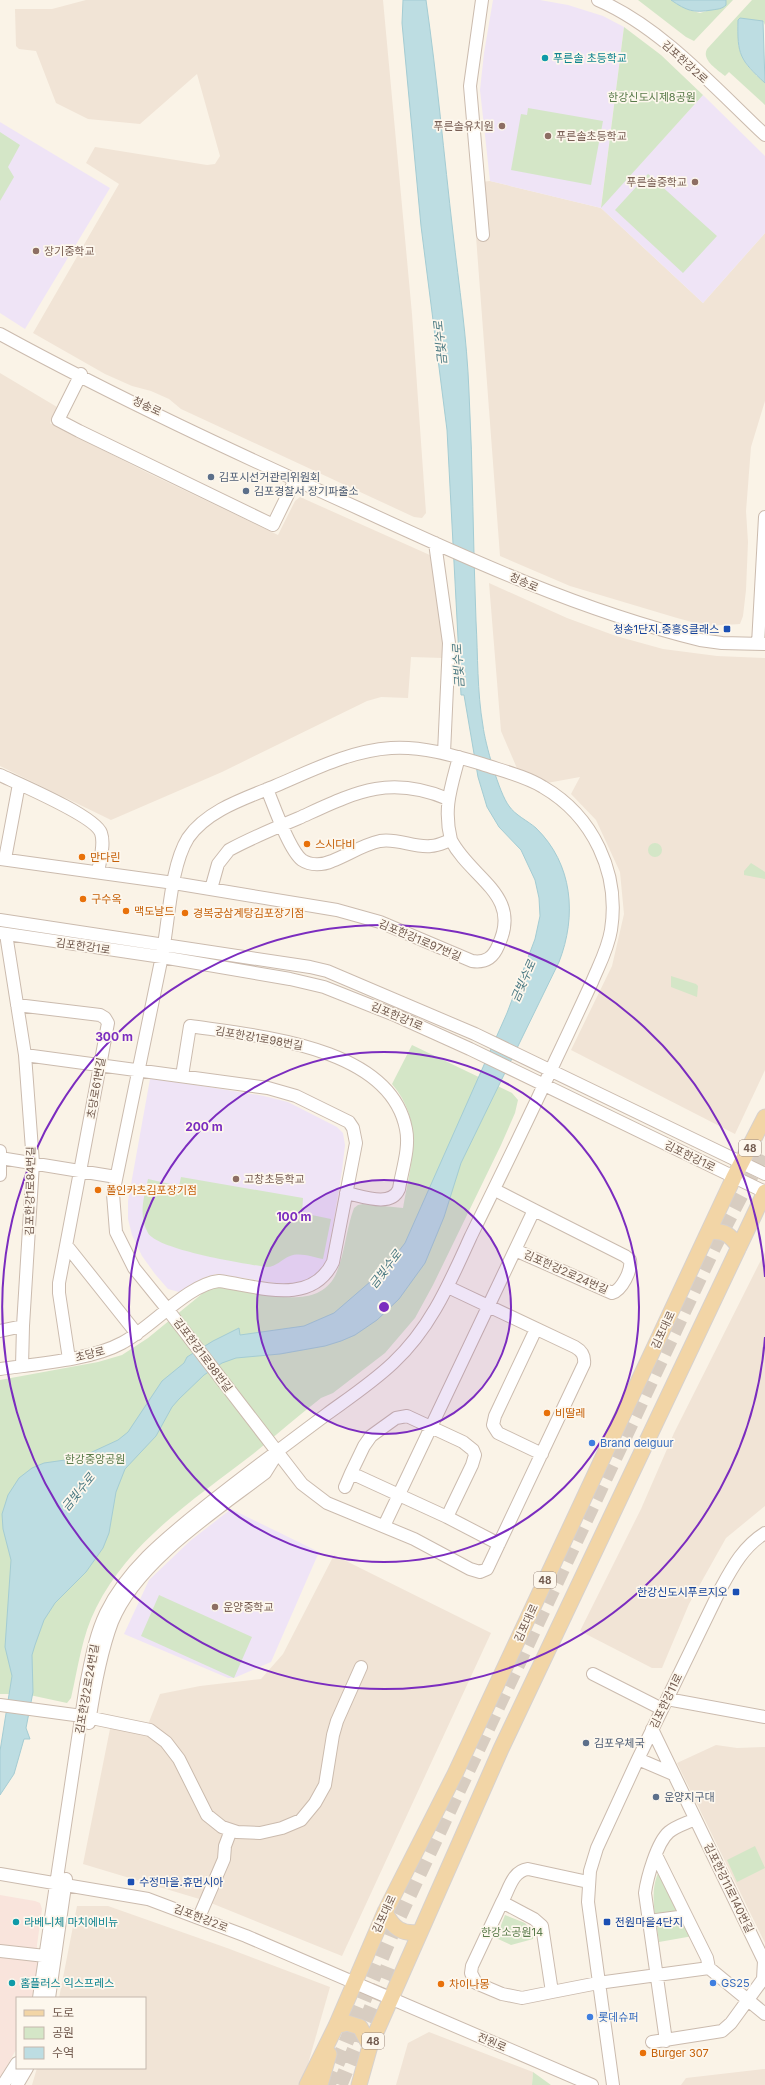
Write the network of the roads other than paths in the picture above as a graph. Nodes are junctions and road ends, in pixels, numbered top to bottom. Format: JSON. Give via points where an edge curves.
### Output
{"nodes":[{"id":1,"x":482,"y":0,"type":"edge"},
{"id":2,"x":598,"y":0,"type":"edge"},
{"id":3,"x":765,"y":135,"type":"edge"},
{"id":4,"x":482,"y":235,"type":"dead end"},
{"id":5,"x":0,"y":331,"type":"edge"},
{"id":6,"x":0,"y":334,"type":"edge"},
{"id":7,"x":80,"y":376,"type":"junction"},
{"id":8,"x":295,"y":480,"type":"junction"},
{"id":9,"x":765,"y":517,"type":"edge"},
{"id":10,"x":439,"y":546,"type":"junction"},
{"id":11,"x":762,"y":644,"type":"edge"},
{"id":12,"x":444,"y":753,"type":"junction"},
{"id":13,"x":461,"y":758,"type":"junction"},
{"id":14,"x":0,"y":775,"type":"edge"},
{"id":15,"x":19,"y":784,"type":"junction"},
{"id":16,"x":267,"y":789,"type":"junction"},
{"id":17,"x":448,"y":799,"type":"junction"},
{"id":18,"x":282,"y":825,"type":"junction"},
{"id":19,"x":451,"y":840,"type":"junction"},
{"id":20,"x":3,"y":859,"type":"edge"},
{"id":21,"x":98,"y":872,"type":"junction"},
{"id":22,"x":174,"y":883,"type":"junction"},
{"id":23,"x":211,"y":889,"type":"junction"},
{"id":24,"x":0,"y":920,"type":"edge"},
{"id":25,"x":3,"y":934,"type":"edge"},
{"id":26,"x":163,"y":951,"type":"junction"},
{"id":27,"x":17,"y":1005,"type":"junction"},
{"id":28,"x":25,"y":1055,"type":"junction"},
{"id":29,"x":99,"y":1066,"type":"junction"},
{"id":30,"x":551,"y":1070,"type":"junction"},
{"id":31,"x":138,"y":1071,"type":"junction"},
{"id":32,"x":182,"y":1076,"type":"junction"},
{"id":33,"x":544,"y":1084,"type":"junction"},
{"id":34,"x":765,"y":1118,"type":"edge"},
{"id":35,"x":0,"y":1155,"type":"edge"},
{"id":36,"x":33,"y":1163,"type":"junction"},
{"id":37,"x":742,"y":1164,"type":"junction"},
{"id":38,"x":81,"y":1171,"type":"junction"},
{"id":39,"x":765,"y":1174,"type":"edge"},
{"id":40,"x":0,"y":1175,"type":"edge"},
{"id":41,"x":116,"y":1177,"type":"junction"},
{"id":42,"x":734,"y":1177,"type":"junction"},
{"id":43,"x":495,"y":1190,"type":"junction"},
{"id":44,"x":765,"y":1192,"type":"edge"},
{"id":45,"x":346,"y":1193,"type":"junction"},
{"id":46,"x":534,"y":1210,"type":"junction"},
{"id":47,"x":708,"y":1232,"type":"junction"},
{"id":48,"x":67,"y":1246,"type":"junction"},
{"id":49,"x":739,"y":1247,"type":"junction"},
{"id":50,"x":515,"y":1250,"type":"junction"},
{"id":51,"x":448,"y":1287,"type":"junction"},
{"id":52,"x":489,"y":1306,"type":"junction"},
{"id":53,"x":168,"y":1310,"type":"junction"},
{"id":54,"x":23,"y":1326,"type":"junction"},
{"id":55,"x":536,"y":1329,"type":"junction"},
{"id":56,"x":0,"y":1331,"type":"edge"},
{"id":57,"x":137,"y":1334,"type":"junction"},
{"id":58,"x":69,"y":1359,"type":"junction"},
{"id":59,"x":22,"y":1366,"type":"junction"},
{"id":60,"x":0,"y":1369,"type":"edge"},
{"id":61,"x":431,"y":1428,"type":"junction"},
{"id":62,"x":277,"y":1452,"type":"junction"},
{"id":63,"x":542,"y":1454,"type":"junction"},
{"id":64,"x":352,"y":1473,"type":"junction"},
{"id":65,"x":345,"y":1487,"type":"dead end"},
{"id":66,"x":400,"y":1494,"type":"junction"},
{"id":67,"x":448,"y":1517,"type":"junction"},
{"id":68,"x":384,"y":1526,"type":"junction"},
{"id":69,"x":765,"y":1533,"type":"edge"},
{"id":70,"x":498,"y":1544,"type":"junction"},
{"id":71,"x":361,"y":1667,"type":"dead end"},
{"id":72,"x":592,"y":1674,"type":"dead end"},
{"id":73,"x":665,"y":1704,"type":"junction"},
{"id":74,"x":0,"y":1705,"type":"edge"},
{"id":75,"x":86,"y":1716,"type":"junction"},
{"id":76,"x":765,"y":1717,"type":"edge"},
{"id":77,"x":652,"y":1729,"type":"junction"},
{"id":78,"x":638,"y":1759,"type":"junction"},
{"id":79,"x":673,"y":1774,"type":"junction"},
{"id":80,"x":695,"y":1819,"type":"junction"},
{"id":81,"x":231,"y":1830,"type":"junction"},
{"id":82,"x":656,"y":1856,"type":"junction"},
{"id":83,"x":0,"y":1874,"type":"edge"},
{"id":84,"x":588,"y":1882,"type":"junction"},
{"id":85,"x":61,"y":1884,"type":"junction"},
{"id":86,"x":502,"y":1902,"type":"junction"},
{"id":87,"x":385,"y":1912,"type":"junction"},
{"id":88,"x":686,"y":1916,"type":"junction"},
{"id":89,"x":199,"y":1917,"type":"junction"},
{"id":90,"x":649,"y":1921,"type":"junction"},
{"id":91,"x":420,"y":1932,"type":"junction"},
{"id":92,"x":0,"y":1951,"type":"edge"},
{"id":93,"x":45,"y":1956,"type":"junction"},
{"id":94,"x":709,"y":1968,"type":"junction"},
{"id":95,"x":656,"y":1975,"type":"junction"},
{"id":96,"x":353,"y":1982,"type":"junction"},
{"id":97,"x":598,"y":1983,"type":"junction"},
{"id":98,"x":552,"y":1992,"type":"junction"},
{"id":99,"x":39,"y":1997,"type":"edge"},
{"id":100,"x":49,"y":1997,"type":"edge"},
{"id":101,"x":392,"y":1998,"type":"junction"},
{"id":102,"x":747,"y":2000,"type":"junction"},
{"id":103,"x":765,"y":2014,"type":"edge"},
{"id":104,"x":336,"y":2026,"type":"junction"},
{"id":105,"x":666,"y":2041,"type":"junction"},
{"id":106,"x":652,"y":2042,"type":"dead end"},
{"id":107,"x":370,"y":2046,"type":"junction"},
{"id":108,"x":16,"y":2065,"type":"edge"},
{"id":109,"x":26,"y":2069,"type":"edge"},
{"id":110,"x":3,"y":2085,"type":"edge"},
{"id":111,"x":17,"y":2085,"type":"edge"},
{"id":112,"x":307,"y":2085,"type":"edge"},
{"id":113,"x":320,"y":2085,"type":"edge"},
{"id":114,"x":359,"y":2085,"type":"edge"},
{"id":115,"x":592,"y":2085,"type":"edge"},
{"id":116,"x":613,"y":2085,"type":"edge"}],
"edges":[{"from":1,"to":4,"type":"street","via":[[470,86]]},
{"from":2,"to":3,"type":"street","name":"김포한강2로","via":[[627,14],[648,29]]},
{"from":5,"to":7,"type":"street","name":"청송로"},
{"from":6,"to":7,"type":"street","name":"청송로"},
{"from":7,"to":8,"type":"street","name":"청송로","via":[[268,463]]},
{"from":7,"to":8,"type":"street","via":[[58,420],[273,525]]},
{"from":8,"to":10,"type":"street","name":"청송로"},
{"from":9,"to":11,"type":"street"},
{"from":10,"to":11,"type":"street","name":"청송로","via":[[551,594],[685,637],[722,643]]},
{"from":10,"to":12,"type":"street","via":[[449,643]]},
{"from":12,"to":13,"type":"street"},
{"from":12,"to":16,"type":"street","via":[[400,748],[366,751],[331,762]]},
{"from":13,"to":17,"type":"street","name":"김포한강1로97번길"},
{"from":13,"to":30,"type":"street","via":[[521,776],[541,785],[561,799],[583,820],[600,848],[610,880],[613,906],[610,938]]},
{"from":14,"to":15,"type":"street"},
{"from":15,"to":20,"type":"street"},
{"from":15,"to":21,"type":"street","via":[[96,824],[102,840]]},
{"from":16,"to":18,"type":"street"},
{"from":16,"to":22,"type":"street","via":[[214,814],[195,829],[181,852]]},
{"from":17,"to":18,"type":"street","via":[[420,789],[378,788],[345,797]]},
{"from":17,"to":19,"type":"street","name":"김포한강1로97번길","via":[[446,812]]},
{"from":18,"to":19,"type":"street","via":[[302,860],[316,864],[332,861],[380,841],[430,846]]},
{"from":18,"to":23,"type":"street","via":[[237,846],[223,856],[214,874]]},
{"from":19,"to":23,"type":"street","name":"김포한강1로97번길","via":[[460,854],[499,897],[505,916],[506,925],[495,952],[480,962],[472,961],[361,915]]},
{"from":20,"to":21,"type":"street"},
{"from":21,"to":22,"type":"street"},
{"from":22,"to":23,"type":"street","name":"김포한강1로97번길"},
{"from":22,"to":26,"type":"street"},
{"from":24,"to":26,"type":"street","name":"김포한강1로"},
{"from":25,"to":26,"type":"street","name":"김포한강1로"},
{"from":25,"to":27,"type":"street","name":"김포한강1로84번길"},
{"from":26,"to":30,"type":"street","name":"김포한강1로","via":[[327,971],[475,1034]]},
{"from":26,"to":31,"type":"street","name":"김포한강1로98번길"},
{"from":26,"to":33,"type":"street","name":"김포한강1로","via":[[324,987],[397,1016]]},
{"from":27,"to":28,"type":"street","name":"김포한강1로84번길"},
{"from":27,"to":29,"type":"street","name":"초당로61번길","via":[[100,1015],[105,1018],[108,1023]]},
{"from":28,"to":29,"type":"street"},
{"from":28,"to":36,"type":"street","name":"김포한강1로84번길"},
{"from":29,"to":31,"type":"street"},
{"from":29,"to":38,"type":"street","name":"초당로61번길"},
{"from":30,"to":33,"type":"street"},
{"from":30,"to":37,"type":"street","name":"김포한강1로"},
{"from":31,"to":32,"type":"street"},
{"from":31,"to":41,"type":"street","name":"김포한강1로98번길"},
{"from":32,"to":45,"type":"street","via":[[282,1091],[349,1122],[356,1143]]},
{"from":32,"to":45,"type":"street","name":"김포한강1로98번길","via":[[190,1026],[286,1041],[313,1048],[377,1079],[394,1097],[407,1130],[399,1189],[396,1195],[388,1200]]},
{"from":33,"to":42,"type":"street","name":"김포한강1로"},
{"from":33,"to":43,"type":"street","name":"김포한강2로24번길"},
{"from":34,"to":37,"type":"main road","name":"김포대로","number":"48"},
{"from":35,"to":36,"type":"street"},
{"from":35,"to":40,"type":"street"},
{"from":36,"to":38,"type":"street"},
{"from":36,"to":54,"type":"street","name":"김포한강1로84번길"},
{"from":37,"to":39,"type":"street","name":"김포한강1로"},
{"from":37,"to":42,"type":"main road","name":"김포대로","number":"48"},
{"from":38,"to":41,"type":"street"},
{"from":38,"to":48,"type":"street","name":"초당로61번길"},
{"from":41,"to":53,"type":"street","name":"김포한강1로98번길","via":[[113,1194],[116,1232],[134,1268]]},
{"from":42,"to":44,"type":"street","name":"김포한강1로"},
{"from":42,"to":47,"type":"main road","name":"김포대로","number":"48"},
{"from":43,"to":46,"type":"street","name":"김포한강2로24번길"},
{"from":43,"to":51,"type":"street","name":"김포한강2로24번길"},
{"from":44,"to":49,"type":"main road","number":"48"},
{"from":45,"to":53,"type":"street","name":"초당로","via":[[333,1262],[317,1283],[301,1290],[287,1291],[211,1282]]},
{"from":46,"to":50,"type":"street","name":"김포한강2로24번길"},
{"from":46,"to":50,"type":"street","name":"김포한강2로24번길","via":[[628,1258],[630,1266],[621,1287],[616,1292],[607,1292]]},
{"from":47,"to":49,"type":"main road","via":[[728,1233]]},
{"from":47,"to":87,"type":"main road","name":"김포대로","number":"48","via":[[455,1774]]},
{"from":48,"to":57,"type":"street"},
{"from":48,"to":58,"type":"street","name":"초당로61번길","via":[[59,1293]]},
{"from":49,"to":91,"type":"main road","number":"48","via":[[501,1749]]},
{"from":50,"to":52,"type":"street","name":"김포한강2로24번길"},
{"from":51,"to":52,"type":"street"},
{"from":51,"to":62,"type":"street","name":"김포한강2로24번길","via":[[428,1323],[394,1362]]},
{"from":52,"to":55,"type":"street"},
{"from":52,"to":61,"type":"street","name":"김포한강2로24번길"},
{"from":53,"to":57,"type":"street","name":"초당로"},
{"from":53,"to":62,"type":"street","name":"김포한강1로98번길"},
{"from":54,"to":56,"type":"street"},
{"from":54,"to":59,"type":"street","name":"김포한강1로84번길"},
{"from":55,"to":63,"type":"street","via":[[580,1350],[585,1359]]},
{"from":55,"to":63,"type":"street","via":[[493,1425],[498,1433]]},
{"from":57,"to":58,"type":"street","name":"초당로","via":[[112,1348]]},
{"from":58,"to":59,"type":"street","name":"초당로"},
{"from":59,"to":60,"type":"street","name":"초당로"},
{"from":61,"to":64,"type":"street","via":[[407,1416],[396,1418],[367,1441]]},
{"from":61,"to":66,"type":"street","name":"김포한강2로24번길"},
{"from":61,"to":67,"type":"street","via":[[470,1446],[475,1455]]},
{"from":62,"to":68,"type":"street","via":[[302,1484],[319,1499]]},
{"from":62,"to":75,"type":"street","name":"김포한강2로24번길","via":[[170,1534],[142,1562],[119,1591],[105,1616],[92,1653]]},
{"from":63,"to":70,"type":"street"},
{"from":64,"to":65,"type":"street"},
{"from":64,"to":66,"type":"street"},
{"from":66,"to":67,"type":"street"},
{"from":66,"to":68,"type":"street","name":"김포한강2로24번길"},
{"from":67,"to":70,"type":"street"},
{"from":68,"to":70,"type":"street","via":[[477,1572],[487,1569]]},
{"from":69,"to":73,"type":"street","name":"김포한강11로","via":[[736,1560]]},
{"from":71,"to":81,"type":"street","via":[[333,1735],[325,1785],[302,1820],[260,1833]]},
{"from":72,"to":73,"type":"street"},
{"from":73,"to":76,"type":"street","via":[[720,1703]]},
{"from":73,"to":77,"type":"street","name":"김포한강11로"},
{"from":74,"to":75,"type":"street"},
{"from":75,"to":81,"type":"street","via":[[150,1730],[166,1742],[180,1759],[207,1815],[222,1827]]},
{"from":75,"to":85,"type":"street","name":"김포한강2로24번길"},
{"from":77,"to":78,"type":"street","name":"김포한강11로"},
{"from":77,"to":79,"type":"street","name":"김포한강11로140번길"},
{"from":78,"to":79,"type":"street"},
{"from":78,"to":84,"type":"street","name":"김포한강11로","via":[[597,1848]]},
{"from":79,"to":80,"type":"street","name":"김포한강11로140번길"},
{"from":80,"to":82,"type":"street","via":[[670,1831]]},
{"from":80,"to":102,"type":"street","name":"김포한강11로140번길","via":[[764,1960],[763,1978]]},
{"from":81,"to":89,"type":"street","via":[[225,1846],[224,1859]]},
{"from":82,"to":88,"type":"street"},
{"from":82,"to":90,"type":"street","via":[[648,1874],[645,1893]]},
{"from":83,"to":85,"type":"street","name":"김포한강2로"},
{"from":84,"to":86,"type":"street","via":[[528,1869],[520,1870]]},
{"from":84,"to":97,"type":"street","name":"김포한강11로"},
{"from":85,"to":89,"type":"street","name":"김포한강2로","via":[[148,1899]]},
{"from":85,"to":93,"type":"street"},
{"from":85,"to":100,"type":"street"},
{"from":86,"to":98,"type":"street","via":[[538,1921],[542,1926]]},
{"from":86,"to":98,"type":"street","via":[[472,1966],[472,1977],[476,1983],[513,1998]]},
{"from":87,"to":91,"type":"main road","via":[[398,1930],[410,1934]]},
{"from":87,"to":96,"type":"main road","name":"김포대로","number":"48"},
{"from":88,"to":90,"type":"street"},
{"from":88,"to":94,"type":"street","via":[[707,1958]]},
{"from":89,"to":96,"type":"street","name":"김포한강2로"},
{"from":90,"to":95,"type":"street"},
{"from":91,"to":101,"type":"main road","number":"48"},
{"from":92,"to":93,"type":"street"},
{"from":93,"to":99,"type":"street"},
{"from":94,"to":95,"type":"street"},
{"from":94,"to":102,"type":"street"},
{"from":95,"to":97,"type":"street"},
{"from":95,"to":105,"type":"street"},
{"from":96,"to":101,"type":"street","name":"김포한강2로"},
{"from":96,"to":104,"type":"main road","name":"김포대로","number":"48"},
{"from":97,"to":98,"type":"street"},
{"from":97,"to":116,"type":"street","name":"김포한강11로"},
{"from":101,"to":107,"type":"main road","number":"48"},
{"from":101,"to":115,"type":"street","name":"전원로"},
{"from":102,"to":103,"type":"street"},
{"from":102,"to":105,"type":"street","name":"김포한강11로140번길","via":[[722,2031]]},
{"from":104,"to":107,"type":"main road","via":[[347,2023],[360,2027]]},
{"from":104,"to":112,"type":"main road","name":"김포대로"},
{"from":104,"to":113,"type":"main road"},
{"from":105,"to":106,"type":"street","name":"김포한강11로140번길"},
{"from":107,"to":114,"type":"main road","number":"48"},
{"from":108,"to":110,"type":"street"},
{"from":109,"to":111,"type":"street"}]}
